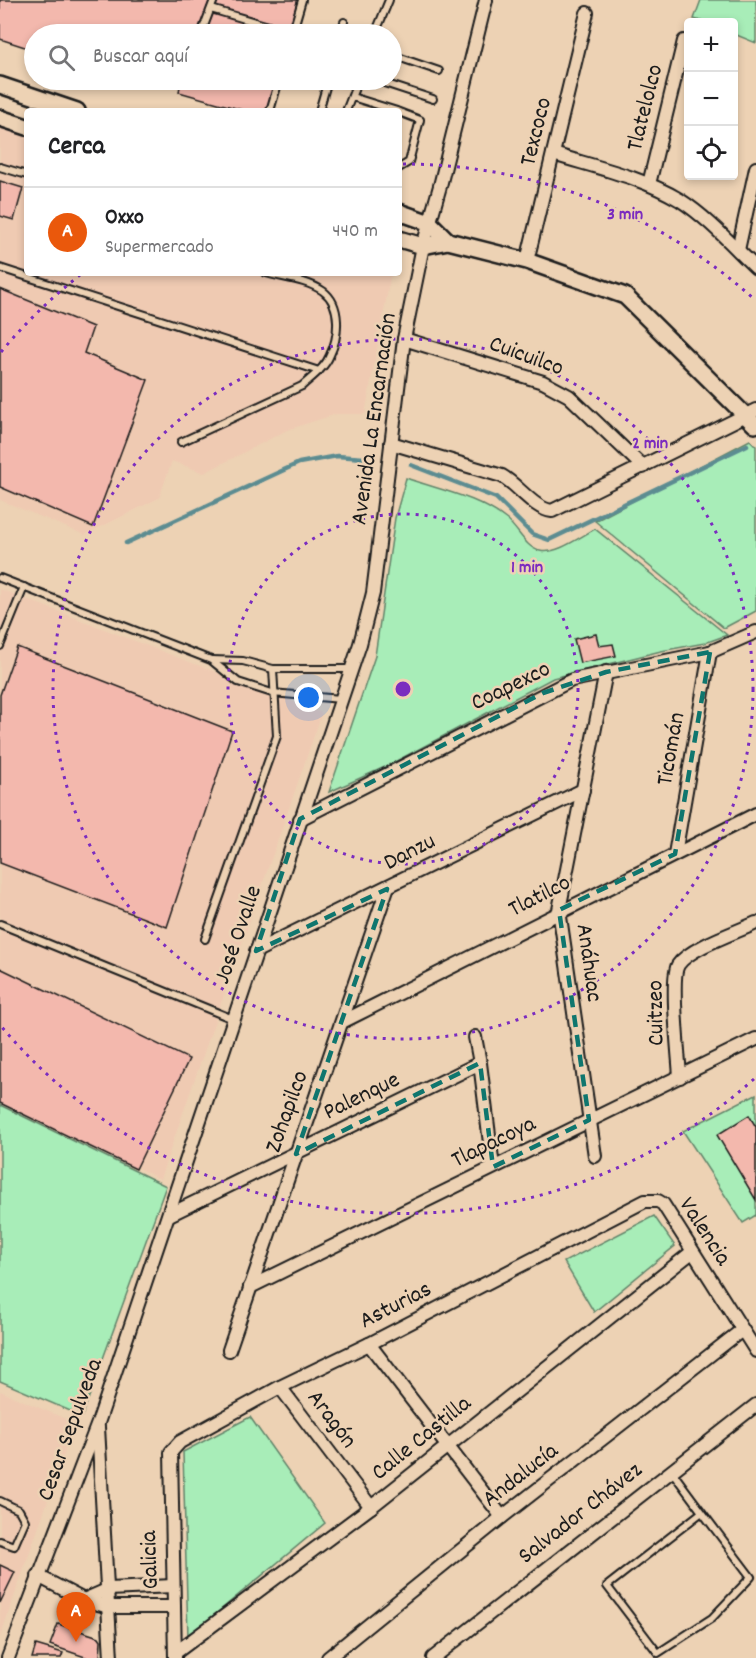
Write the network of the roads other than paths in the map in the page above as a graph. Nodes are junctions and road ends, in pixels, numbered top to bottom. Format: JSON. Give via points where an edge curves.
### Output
{"nodes":[{"id":1,"x":214,"y":0,"type":"edge"},
{"id":2,"x":302,"y":0,"type":"edge"},
{"id":3,"x":389,"y":0,"type":"edge"},
{"id":4,"x":486,"y":0,"type":"edge"},
{"id":5,"x":211,"y":9,"type":"junction"},
{"id":6,"x":587,"y":13,"type":"dead end"},
{"id":7,"x":205,"y":24,"type":"edge"},
{"id":8,"x":265,"y":24,"type":"edge"},
{"id":9,"x":295,"y":24,"type":"edge"},
{"id":10,"x":379,"y":24,"type":"edge"},
{"id":11,"x":684,"y":41,"type":"dead end"},
{"id":12,"x":402,"y":58,"type":"edge"},
{"id":13,"x":439,"y":71,"type":"dead end"},
{"id":14,"x":0,"y":85,"type":"edge"},
{"id":15,"x":402,"y":89,"type":"edge"},
{"id":16,"x":276,"y":90,"type":"edge"},
{"id":17,"x":325,"y":90,"type":"edge"},
{"id":18,"x":354,"y":90,"type":"edge"},
{"id":19,"x":352,"y":97,"type":"junction"},
{"id":20,"x":433,"y":99,"type":"dead end"},
{"id":21,"x":68,"y":108,"type":"edge"},
{"id":22,"x":271,"y":108,"type":"edge"},
{"id":23,"x":320,"y":108,"type":"edge"},
{"id":24,"x":347,"y":108,"type":"edge"},
{"id":25,"x":388,"y":108,"type":"edge"},
{"id":26,"x":402,"y":113,"type":"edge"},
{"id":27,"x":0,"y":118,"type":"edge"},
{"id":28,"x":24,"y":126,"type":"edge"},
{"id":29,"x":553,"y":154,"type":"junction"},
{"id":30,"x":402,"y":166,"type":"edge"},
{"id":31,"x":0,"y":167,"type":"edge"},
{"id":32,"x":756,"y":168,"type":"edge"},
{"id":33,"x":24,"y":175,"type":"edge"},
{"id":34,"x":649,"y":184,"type":"junction"},
{"id":35,"x":402,"y":213,"type":"edge"},
{"id":36,"x":430,"y":223,"type":"junction"},
{"id":37,"x":402,"y":240,"type":"edge"},
{"id":38,"x":448,"y":241,"type":"junction"},
{"id":39,"x":423,"y":246,"type":"junction"},
{"id":40,"x":738,"y":250,"type":"junction"},
{"id":41,"x":527,"y":261,"type":"junction"},
{"id":42,"x":0,"y":268,"type":"edge"},
{"id":43,"x":756,"y":268,"type":"edge"},
{"id":44,"x":24,"y":274,"type":"edge"},
{"id":45,"x":31,"y":276,"type":"edge"},
{"id":46,"x":278,"y":276,"type":"edge"},
{"id":47,"x":404,"y":339,"type":"junction"},
{"id":48,"x":319,"y":371,"type":"junction"},
{"id":49,"x":753,"y":419,"type":"edge"},
{"id":50,"x":181,"y":442,"type":"dead end"},
{"id":51,"x":391,"y":448,"type":"junction"},
{"id":52,"x":643,"y":467,"type":"junction"},
{"id":53,"x":0,"y":578,"type":"edge"},
{"id":54,"x":24,"y":587,"type":"junction"},
{"id":55,"x":756,"y":632,"type":"edge"},
{"id":56,"x":0,"y":646,"type":"edge"},
{"id":57,"x":710,"y":652,"type":"junction"},
{"id":58,"x":211,"y":660,"type":"junction"},
{"id":59,"x":273,"y":669,"type":"junction"},
{"id":60,"x":351,"y":669,"type":"junction"},
{"id":61,"x":606,"y":672,"type":"junction"},
{"id":62,"x":273,"y":693,"type":"junction"},
{"id":63,"x":341,"y":699,"type":"junction"},
{"id":64,"x":582,"y":790,"type":"junction"},
{"id":65,"x":756,"y":814,"type":"edge"},
{"id":66,"x":300,"y":819,"type":"junction"},
{"id":67,"x":675,"y":854,"type":"junction"},
{"id":68,"x":387,"y":889,"type":"junction"},
{"id":69,"x":559,"y":910,"type":"junction"},
{"id":70,"x":756,"y":923,"type":"edge"},
{"id":71,"x":0,"y":924,"type":"edge"},
{"id":72,"x":205,"y":939,"type":"dead end"},
{"id":73,"x":256,"y":951,"type":"junction"},
{"id":74,"x":233,"y":1018,"type":"junction"},
{"id":75,"x":344,"y":1020,"type":"junction"},
{"id":76,"x":475,"y":1037,"type":"dead end"},
{"id":77,"x":756,"y":1039,"type":"edge"},
{"id":78,"x":480,"y":1063,"type":"junction"},
{"id":79,"x":680,"y":1077,"type":"junction"},
{"id":80,"x":589,"y":1120,"type":"junction"},
{"id":81,"x":296,"y":1154,"type":"junction"},
{"id":82,"x":595,"y":1156,"type":"dead end"},
{"id":83,"x":493,"y":1167,"type":"junction"},
{"id":84,"x":652,"y":1201,"type":"joint"},
{"id":85,"x":169,"y":1215,"type":"junction"},
{"id":86,"x":692,"y":1252,"type":"junction"},
{"id":87,"x":250,"y":1287,"type":"junction"},
{"id":88,"x":742,"y":1330,"type":"junction"},
{"id":89,"x":369,"y":1344,"type":"junction"},
{"id":90,"x":229,"y":1350,"type":"dead end"},
{"id":91,"x":756,"y":1351,"type":"edge"},
{"id":92,"x":279,"y":1387,"type":"junction"},
{"id":93,"x":756,"y":1405,"type":"edge"},
{"id":94,"x":98,"y":1423,"type":"junction"},
{"id":95,"x":448,"y":1445,"type":"junction"},
{"id":96,"x":169,"y":1460,"type":"joint"},
{"id":97,"x":671,"y":1470,"type":"junction"},
{"id":98,"x":0,"y":1501,"type":"edge"},
{"id":99,"x":371,"y":1507,"type":"junction"},
{"id":100,"x":702,"y":1512,"type":"junction"},
{"id":101,"x":502,"y":1517,"type":"junction"},
{"id":102,"x":0,"y":1541,"type":"edge"},
{"id":103,"x":38,"y":1576,"type":"junction"},
{"id":104,"x":173,"y":1586,"type":"junction"},
{"id":105,"x":109,"y":1589,"type":"junction"},
{"id":106,"x":84,"y":1600,"type":"junction"},
{"id":107,"x":110,"y":1607,"type":"junction"},
{"id":108,"x":174,"y":1607,"type":"junction"},
{"id":109,"x":175,"y":1656,"type":"edge"},
{"id":110,"x":8,"y":1658,"type":"edge"},
{"id":111,"x":111,"y":1658,"type":"edge"},
{"id":112,"x":328,"y":1658,"type":"edge"},
{"id":113,"x":433,"y":1658,"type":"edge"}],
"edges":[{"from":1,"to":5,"type":"lane"},
{"from":2,"to":9,"type":"lane"},
{"from":3,"to":10,"type":"lane"},
{"from":4,"to":36,"type":"street","name":"Avenida La Encarnación"},
{"from":5,"to":7,"type":"lane"},
{"from":5,"to":8,"type":"lane"},
{"from":6,"to":29,"type":"street","name":"Texcoco"},
{"from":11,"to":34,"type":"street","name":"Tlatelolco"},
{"from":12,"to":13,"type":"lane"},
{"from":14,"to":21,"type":"street"},
{"from":15,"to":20,"type":"lane"},
{"from":16,"to":22,"type":"lane"},
{"from":17,"to":23,"type":"lane"},
{"from":18,"to":19,"type":"lane"},
{"from":19,"to":24,"type":"lane"},
{"from":19,"to":25,"type":"lane"},
{"from":26,"to":30,"type":"lane","via":[[420,120],[409,162]]},
{"from":27,"to":28,"type":"street"},
{"from":29,"to":34,"type":"street"},
{"from":29,"to":41,"type":"street","name":"Texcoco"},
{"from":31,"to":33,"type":"lane"},
{"from":32,"to":40,"type":"street"},
{"from":34,"to":40,"type":"street","via":[[696,211]]},
{"from":35,"to":36,"type":"street"},
{"from":36,"to":38,"type":"street"},
{"from":36,"to":39,"type":"street","name":"Avenida La Encarnación"},
{"from":37,"to":39,"type":"street"},
{"from":38,"to":39,"type":"street"},
{"from":38,"to":41,"type":"street"},
{"from":39,"to":47,"type":"street","name":"Avenida La Encarnación"},
{"from":40,"to":43,"type":"street"},
{"from":41,"to":49,"type":"street","via":[[625,296]]},
{"from":42,"to":44,"type":"lane"},
{"from":45,"to":48,"type":"lane"},
{"from":46,"to":48,"type":"lane","via":[[309,284],[325,292],[334,304],[338,318],[331,355]]},
{"from":47,"to":51,"type":"street","name":"Avenida La Encarnación"},
{"from":47,"to":52,"type":"street","name":"Cuicuilco","via":[[543,382],[560,391]]},
{"from":48,"to":50,"type":"lane","via":[[302,386]]},
{"from":49,"to":52,"type":"street"},
{"from":51,"to":52,"type":"street","via":[[502,476],[545,510],[561,508]]},
{"from":51,"to":60,"type":"street","name":"Avenida La Encarnación","via":[[373,593]]},
{"from":53,"to":54,"type":"lane"},
{"from":54,"to":56,"type":"lane"},
{"from":54,"to":58,"type":"lane"},
{"from":55,"to":57,"type":"street","name":"Coapexco"},
{"from":57,"to":61,"type":"street","name":"Coapexco"},
{"from":57,"to":67,"type":"street","name":"Ticomán"},
{"from":58,"to":59,"type":"lane","via":[[243,661]]},
{"from":58,"to":62,"type":"lane","via":[[238,682]]},
{"from":59,"to":60,"type":"lane"},
{"from":59,"to":62,"type":"lane"},
{"from":60,"to":63,"type":"street","name":"José Ovalle"},
{"from":61,"to":64,"type":"street","name":"Anáhuac"},
{"from":61,"to":66,"type":"street","name":"Coapexco","via":[[572,680],[543,693]]},
{"from":62,"to":63,"type":"lane"},
{"from":62,"to":72,"type":"lane","via":[[277,736]]},
{"from":63,"to":66,"type":"street","name":"José Ovalle"},
{"from":64,"to":68,"type":"street","name":"Danzu"},
{"from":64,"to":69,"type":"street","name":"Anáhuac"},
{"from":65,"to":67,"type":"street","name":"Tlatilco"},
{"from":66,"to":73,"type":"street","name":"José Ovalle"},
{"from":67,"to":69,"type":"street","name":"Tlatilco"},
{"from":68,"to":73,"type":"street","name":"Danzu"},
{"from":68,"to":75,"type":"street","name":"Zohapilco"},
{"from":69,"to":75,"type":"street","name":"Tlatilco"},
{"from":69,"to":80,"type":"street","name":"Anáhuac"},
{"from":70,"to":79,"type":"street","name":"Cuitzeo","via":[[689,955],[679,964],[675,991]]},
{"from":71,"to":74,"type":"lane"},
{"from":73,"to":74,"type":"street","name":"José Ovalle"},
{"from":74,"to":85,"type":"street","name":"José Ovalle"},
{"from":75,"to":81,"type":"street","name":"Zohapilco"},
{"from":76,"to":78,"type":"street"},
{"from":77,"to":79,"type":"street","name":"Tlapacoya"},
{"from":78,"to":81,"type":"street","name":"Palenque"},
{"from":78,"to":83,"type":"street"},
{"from":79,"to":80,"type":"street","name":"Tlapacoya"},
{"from":80,"to":82,"type":"street","name":"Anáhuac"},
{"from":80,"to":83,"type":"street","name":"Tlapacoya"},
{"from":81,"to":85,"type":"street","name":"Palenque"},
{"from":81,"to":87,"type":"street","name":"Zohapilco"},
{"from":83,"to":87,"type":"street","name":"Tlapacoya"},
{"from":84,"to":86,"type":"street","name":"Valencia","via":[[663,1204]]},
{"from":84,"to":89,"type":"street","name":"Asturias"},
{"from":85,"to":94,"type":"street","name":"Cesar Sepulveda"},
{"from":86,"to":88,"type":"street","name":"Valencia"},
{"from":86,"to":95,"type":"street","name":"Calle Castilla"},
{"from":87,"to":90,"type":"street","name":"Zohapilco"},
{"from":88,"to":91,"type":"street","name":"Valencia"},
{"from":88,"to":101,"type":"street","name":"Andalucía"},
{"from":89,"to":92,"type":"street","name":"Asturias"},
{"from":89,"to":95,"type":"street"},
{"from":92,"to":96,"type":"street","name":"Asturias","via":[[180,1442]]},
{"from":92,"to":99,"type":"street","name":"Aragón"},
{"from":93,"to":97,"type":"street","name":"Salvador Chávez"},
{"from":94,"to":103,"type":"street","name":"Cesar Sepulveda"},
{"from":94,"to":105,"type":"street"},
{"from":95,"to":99,"type":"street","name":"Calle Castilla"},
{"from":95,"to":101,"type":"street"},
{"from":96,"to":104,"type":"street","name":"Galicia"},
{"from":97,"to":100,"type":"lane"},
{"from":97,"to":113,"type":"street","name":"Salvador Chávez"},
{"from":98,"to":102,"type":"lane","via":[[19,1510],[25,1521],[14,1546]]},
{"from":99,"to":109,"type":"street","name":"Calle Castilla"},
{"from":100,"to":100,"type":"lane","via":[[751,1577],[712,1618],[658,1653],[607,1586]]},
{"from":101,"to":112,"type":"street","name":"Andalucía"},
{"from":103,"to":106,"type":"street"},
{"from":103,"to":110,"type":"street","name":"Cesar Sepulveda"},
{"from":104,"to":105,"type":"street"},
{"from":104,"to":108,"type":"street","name":"Galicia"},
{"from":105,"to":106,"type":"street"},
{"from":105,"to":107,"type":"street"},
{"from":106,"to":107,"type":"street"},
{"from":107,"to":108,"type":"street"},
{"from":107,"to":111,"type":"street"},
{"from":108,"to":109,"type":"street","name":"Galicia"}]}
